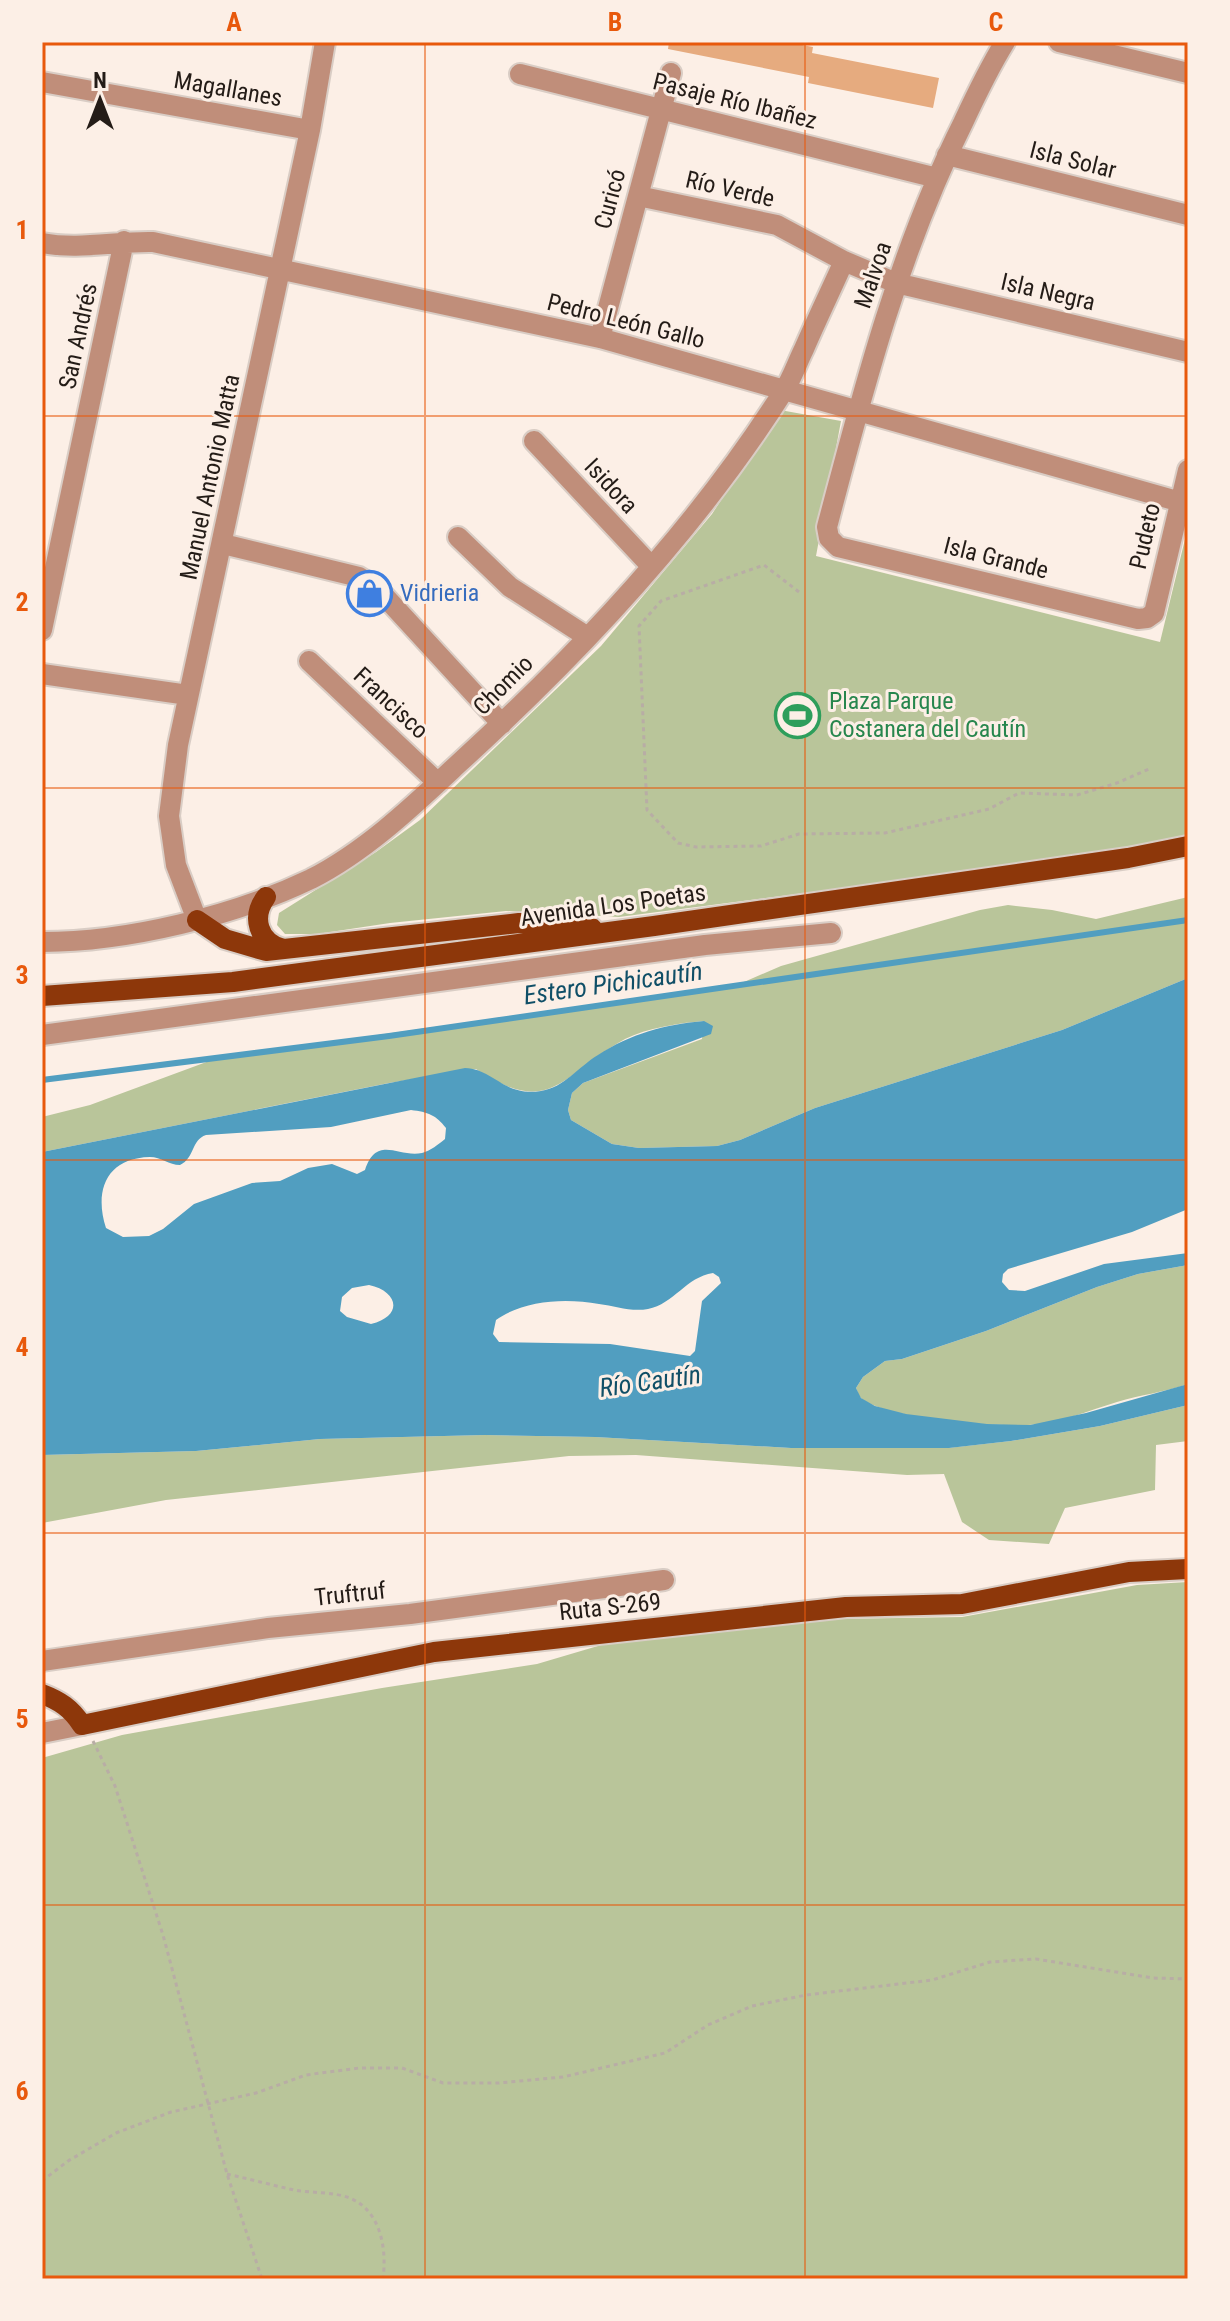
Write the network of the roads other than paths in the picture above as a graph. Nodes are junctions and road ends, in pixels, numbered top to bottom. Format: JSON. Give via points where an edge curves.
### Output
{"nodes":[{"id":1,"x":325,"y":42,"type":"edge"},
{"id":2,"x":1005,"y":42,"type":"edge"},
{"id":3,"x":1073,"y":44,"type":"edge"},
{"id":4,"x":671,"y":73,"type":"dead end"},
{"id":5,"x":1188,"y":73,"type":"edge"},
{"id":6,"x":520,"y":74,"type":"dead end"},
{"id":7,"x":42,"y":82,"type":"edge"},
{"id":8,"x":661,"y":109,"type":"junction"},
{"id":9,"x":310,"y":130,"type":"junction"},
{"id":10,"x":947,"y":155,"type":"junction"},
{"id":11,"x":937,"y":178,"type":"junction"},
{"id":12,"x":638,"y":196,"type":"junction"},
{"id":13,"x":1188,"y":215,"type":"edge"},
{"id":14,"x":124,"y":241,"type":"junction"},
{"id":15,"x":42,"y":243,"type":"edge"},
{"id":16,"x":844,"y":261,"type":"junction"},
{"id":17,"x":280,"y":270,"type":"junction"},
{"id":18,"x":896,"y":283,"type":"junction"},
{"id":19,"x":600,"y":338,"type":"junction"},
{"id":20,"x":1188,"y":352,"type":"edge"},
{"id":21,"x":785,"y":390,"type":"junction"},
{"id":22,"x":857,"y":411,"type":"junction"},
{"id":23,"x":534,"y":441,"type":"dead end"},
{"id":24,"x":1188,"y":470,"type":"edge"},
{"id":25,"x":1184,"y":503,"type":"edge"},
{"id":26,"x":458,"y":537,"type":"dead end"},
{"id":27,"x":829,"y":538,"type":"joint"},
{"id":28,"x":223,"y":544,"type":"junction"},
{"id":29,"x":651,"y":566,"type":"junction"},
{"id":30,"x":1154,"y":613,"type":"joint"},
{"id":31,"x":42,"y":630,"type":"edge"},
{"id":32,"x":586,"y":636,"type":"junction"},
{"id":33,"x":309,"y":661,"type":"dead end"},
{"id":34,"x":42,"y":674,"type":"edge"},
{"id":35,"x":188,"y":695,"type":"junction"},
{"id":36,"x":502,"y":724,"type":"junction"},
{"id":37,"x":438,"y":783,"type":"junction"},
{"id":38,"x":1188,"y":846,"type":"edge"},
{"id":39,"x":266,"y":897,"type":"junction"},
{"id":40,"x":197,"y":920,"type":"junction"},
{"id":41,"x":617,"y":931,"type":"junction"},
{"id":42,"x":831,"y":933,"type":"dead end"},
{"id":43,"x":42,"y":942,"type":"edge"},
{"id":44,"x":287,"y":949,"type":"junction"},
{"id":45,"x":42,"y":996,"type":"edge"},
{"id":46,"x":42,"y":1035,"type":"edge"},
{"id":47,"x":1188,"y":1569,"type":"edge"},
{"id":48,"x":664,"y":1580,"type":"dead end"},
{"id":49,"x":42,"y":1661,"type":"edge"},
{"id":50,"x":42,"y":1694,"type":"edge"},
{"id":51,"x":82,"y":1725,"type":"junction"},
{"id":52,"x":42,"y":1733,"type":"edge"}],
"edges":[{"from":1,"to":9,"type":"street","name":"Manuel Antonio Matta"},
{"from":2,"to":10,"type":"street","name":"Malvoa","via":[[985,61]]},
{"from":3,"to":5,"type":"street"},
{"from":4,"to":8,"type":"street","name":"Curicó"},
{"from":6,"to":8,"type":"street","name":"Pasaje Río Ibañez"},
{"from":7,"to":9,"type":"street","name":"Magallanes"},
{"from":8,"to":11,"type":"street","name":"Pasaje Río Ibañez"},
{"from":8,"to":12,"type":"street","name":"Curicó"},
{"from":9,"to":17,"type":"street","name":"Manuel Antonio Matta"},
{"from":10,"to":11,"type":"street","name":"Malvoa"},
{"from":10,"to":13,"type":"street","name":"Isla Solar"},
{"from":11,"to":18,"type":"street","name":"Malvoa"},
{"from":12,"to":16,"type":"street","name":"Río Verde","via":[[777,225]]},
{"from":12,"to":19,"type":"street","name":"Curicó"},
{"from":14,"to":15,"type":"street","name":"Pedro León Gallo","via":[[59,247]]},
{"from":14,"to":17,"type":"street","name":"Pedro León Gallo","via":[[153,242]]},
{"from":14,"to":31,"type":"street","name":"San Andrés"},
{"from":16,"to":18,"type":"street","name":"Río Verde"},
{"from":16,"to":21,"type":"street","name":"Chomio"},
{"from":17,"to":19,"type":"street","name":"Pedro León Gallo"},
{"from":17,"to":28,"type":"street","name":"Manuel Antonio Matta"},
{"from":18,"to":20,"type":"street","name":"Isla Negra"},
{"from":18,"to":22,"type":"street","name":"Malvoa"},
{"from":19,"to":21,"type":"street","name":"Pedro León Gallo"},
{"from":21,"to":22,"type":"street","name":"Pedro León Gallo"},
{"from":21,"to":29,"type":"street","name":"Chomio"},
{"from":22,"to":25,"type":"street","name":"Pedro León Gallo"},
{"from":22,"to":27,"type":"street","name":"Malvoa","via":[[827,527]]},
{"from":23,"to":29,"type":"street","name":"Isidora"},
{"from":24,"to":25,"type":"street","name":"Pudeto"},
{"from":25,"to":30,"type":"street","name":"Pudeto"},
{"from":26,"to":32,"type":"street","via":[[510,587]]},
{"from":27,"to":30,"type":"street","name":"Isla Grande","via":[[838,547],[1138,619]]},
{"from":28,"to":35,"type":"street","name":"Manuel Antonio Matta"},
{"from":28,"to":36,"type":"street","via":[[359,577],[377,588]]},
{"from":29,"to":32,"type":"street","name":"Chomio"},
{"from":32,"to":36,"type":"street","name":"Chomio"},
{"from":33,"to":37,"type":"street","name":"Francisco"},
{"from":34,"to":35,"type":"street"},
{"from":35,"to":40,"type":"street","name":"Manuel Antonio Matta","via":[[169,816],[176,865]]},
{"from":36,"to":37,"type":"street","name":"Chomio"},
{"from":37,"to":39,"type":"street","name":"Chomio","via":[[397,820],[313,878]]},
{"from":38,"to":41,"type":"main road","name":"Avenida Los Poetas"},
{"from":39,"to":40,"type":"street","name":"Chomio"},
{"from":39,"to":44,"type":"main road","via":[[258,912],[259,929],[270,943]]},
{"from":40,"to":43,"type":"street","name":"Chomio","via":[[102,938]]},
{"from":40,"to":44,"type":"main road","via":[[239,945]]},
{"from":41,"to":44,"type":"main road","via":[[519,923]]},
{"from":41,"to":45,"type":"main road","name":"Avenida Los Poetas","via":[[233,982]]},
{"from":42,"to":46,"type":"street","via":[[705,945]]},
{"from":47,"to":51,"type":"main road","name":"Ruta S-269","via":[[1129,1572],[962,1604],[846,1607],[434,1652]]},
{"from":48,"to":49,"type":"street","name":"Truftruf"},
{"from":50,"to":51,"type":"main road","via":[[67,1706]]},
{"from":51,"to":52,"type":"street","name":"Ruta S-269"}]}
